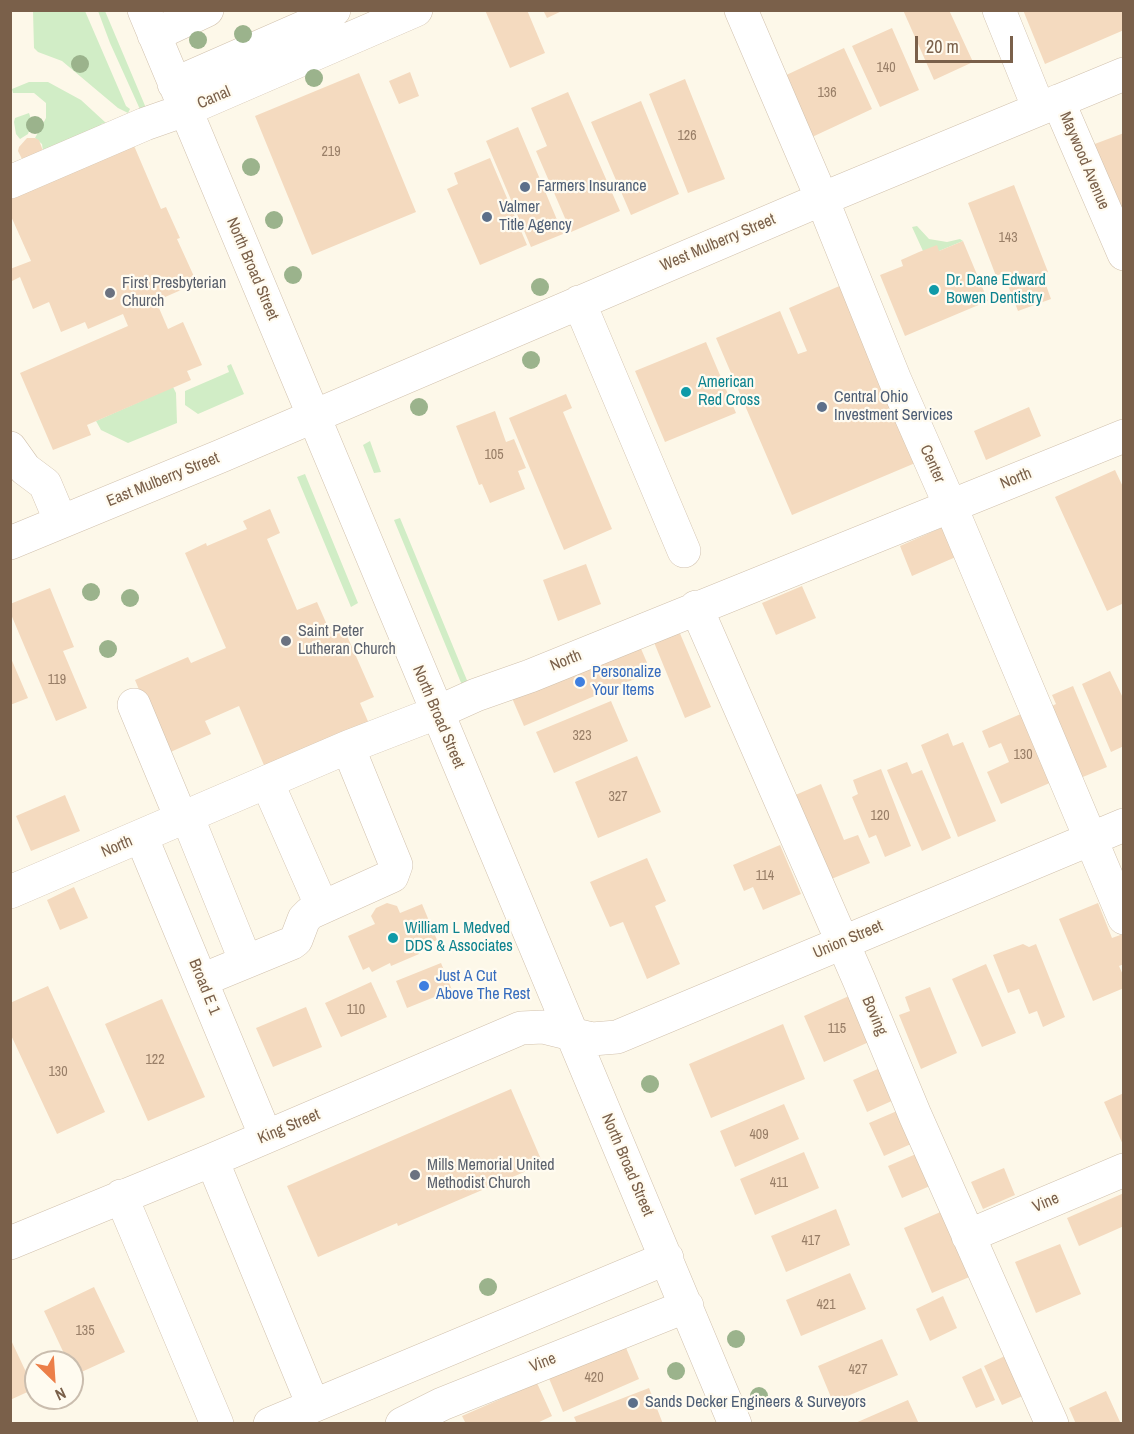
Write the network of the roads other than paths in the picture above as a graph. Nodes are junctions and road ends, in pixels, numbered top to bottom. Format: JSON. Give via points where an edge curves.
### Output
{"nodes":[{"id":1,"x":207,"y":10,"type":"edge"},
{"id":2,"x":334,"y":10,"type":"edge"},
{"id":3,"x":416,"y":10,"type":"edge"},
{"id":4,"x":741,"y":10,"type":"edge"},
{"id":5,"x":999,"y":10,"type":"edge"},
{"id":6,"x":149,"y":23,"type":"edge"},
{"id":7,"x":1124,"y":74,"type":"edge"},
{"id":8,"x":179,"y":97,"type":"junction"},
{"id":9,"x":1049,"y":105,"type":"junction"},
{"id":10,"x":10,"y":182,"type":"edge"},
{"id":11,"x":822,"y":199,"type":"junction"},
{"id":12,"x":1124,"y":254,"type":"edge"},
{"id":13,"x":579,"y":302,"type":"junction"},
{"id":14,"x":314,"y":416,"type":"junction"},
{"id":15,"x":1124,"y":436,"type":"edge"},
{"id":16,"x":10,"y":448,"type":"edge"},
{"id":17,"x":950,"y":505,"type":"junction"},
{"id":18,"x":62,"y":522,"type":"junction"},
{"id":19,"x":10,"y":543,"type":"edge"},
{"id":20,"x":684,"y":551,"type":"dead end"},
{"id":21,"x":696,"y":607,"type":"junction"},
{"id":22,"x":134,"y":705,"type":"dead end"},
{"id":23,"x":436,"y":713,"type":"junction"},
{"id":24,"x":348,"y":747,"type":"junction"},
{"id":25,"x":260,"y":786,"type":"junction"},
{"id":26,"x":180,"y":811,"type":"junction"},
{"id":27,"x":1124,"y":825,"type":"edge"},
{"id":28,"x":141,"y":836,"type":"junction"},
{"id":29,"x":1090,"y":838,"type":"junction"},
{"id":30,"x":10,"y":892,"type":"edge"},
{"id":31,"x":322,"y":907,"type":"junction"},
{"id":32,"x":1124,"y":918,"type":"edge"},
{"id":33,"x":842,"y":943,"type":"junction"},
{"id":34,"x":246,"y":962,"type":"junction"},
{"id":35,"x":202,"y":980,"type":"junction"},
{"id":36,"x":570,"y":1033,"type":"junction"},
{"id":37,"x":266,"y":1137,"type":"junction"},
{"id":38,"x":212,"y":1160,"type":"junction"},
{"id":39,"x":1124,"y":1170,"type":"edge"},
{"id":40,"x":121,"y":1196,"type":"junction"},
{"id":41,"x":968,"y":1236,"type":"junction"},
{"id":42,"x":10,"y":1243,"type":"edge"},
{"id":43,"x":667,"y":1258,"type":"junction"},
{"id":44,"x":687,"y":1306,"type":"junction"},
{"id":45,"x":313,"y":1405,"type":"junction"},
{"id":46,"x":217,"y":1424,"type":"edge"},
{"id":47,"x":270,"y":1424,"type":"edge"},
{"id":48,"x":402,"y":1424,"type":"edge"},
{"id":49,"x":735,"y":1424,"type":"edge"},
{"id":50,"x":1052,"y":1424,"type":"edge"}],
"edges":[{"from":1,"to":6,"type":"street"},
{"from":2,"to":8,"type":"street"},
{"from":3,"to":8,"type":"street","name":"Canal"},
{"from":4,"to":11,"type":"street","name":"Center"},
{"from":5,"to":9,"type":"street","name":"Maywood Avenue"},
{"from":6,"to":8,"type":"street","name":"North Broad Street"},
{"from":7,"to":9,"type":"street","name":"West Mulberry Street"},
{"from":8,"to":10,"type":"street","name":"Canal","via":[[145,124]]},
{"from":8,"to":14,"type":"street","name":"North Broad Street"},
{"from":9,"to":11,"type":"street","name":"West Mulberry Street"},
{"from":9,"to":12,"type":"street","name":"Maywood Avenue"},
{"from":11,"to":13,"type":"street","name":"West Mulberry Street"},
{"from":11,"to":17,"type":"street","name":"Center"},
{"from":13,"to":14,"type":"street","name":"West Mulberry Street"},
{"from":13,"to":20,"type":"street"},
{"from":14,"to":18,"type":"street","name":"East Mulberry Street"},
{"from":14,"to":23,"type":"street","name":"North Broad Street"},
{"from":15,"to":17,"type":"street","name":"North"},
{"from":16,"to":18,"type":"street","via":[[25,469],[45,483]]},
{"from":17,"to":21,"type":"street","name":"North"},
{"from":17,"to":29,"type":"street","name":"Center"},
{"from":18,"to":19,"type":"street","name":"East Mulberry Street"},
{"from":21,"to":23,"type":"street","name":"North"},
{"from":21,"to":33,"type":"street","name":"Boving"},
{"from":22,"to":26,"type":"street"},
{"from":23,"to":24,"type":"street","name":"North"},
{"from":23,"to":36,"type":"street","name":"North Broad Street"},
{"from":24,"to":25,"type":"street","name":"North"},
{"from":24,"to":31,"type":"street","via":[[396,866],[387,879]]},
{"from":25,"to":26,"type":"street","name":"North"},
{"from":25,"to":31,"type":"street"},
{"from":26,"to":28,"type":"street","name":"North"},
{"from":26,"to":34,"type":"street"},
{"from":27,"to":29,"type":"street","name":"Union Street"},
{"from":28,"to":30,"type":"street","name":"North"},
{"from":28,"to":35,"type":"street","name":"Broad E 1"},
{"from":29,"to":32,"type":"street","name":"Center"},
{"from":29,"to":33,"type":"street","name":"Union Street"},
{"from":31,"to":34,"type":"street","via":[[304,919],[292,943]]},
{"from":33,"to":36,"type":"street","name":"Union Street","via":[[617,1037],[592,1039]]},
{"from":33,"to":41,"type":"street","name":"Boving"},
{"from":34,"to":35,"type":"street"},
{"from":35,"to":37,"type":"street","name":"Broad E 1"},
{"from":36,"to":37,"type":"street","name":"King Street","via":[[543,1027],[521,1028]]},
{"from":36,"to":43,"type":"street","name":"North Broad Street"},
{"from":37,"to":38,"type":"street","name":"King Street"},
{"from":38,"to":40,"type":"street","name":"King Street"},
{"from":38,"to":45,"type":"street"},
{"from":39,"to":41,"type":"street","name":"Vine"},
{"from":40,"to":42,"type":"street","name":"King Street"},
{"from":40,"to":46,"type":"street"},
{"from":41,"to":50,"type":"street","name":"Boving"},
{"from":43,"to":44,"type":"street","name":"North Broad Street"},
{"from":43,"to":45,"type":"street"},
{"from":44,"to":48,"type":"street","name":"Vine","via":[[442,1404]]},
{"from":44,"to":49,"type":"street","name":"North Broad Street"},
{"from":45,"to":47,"type":"street"}]}
